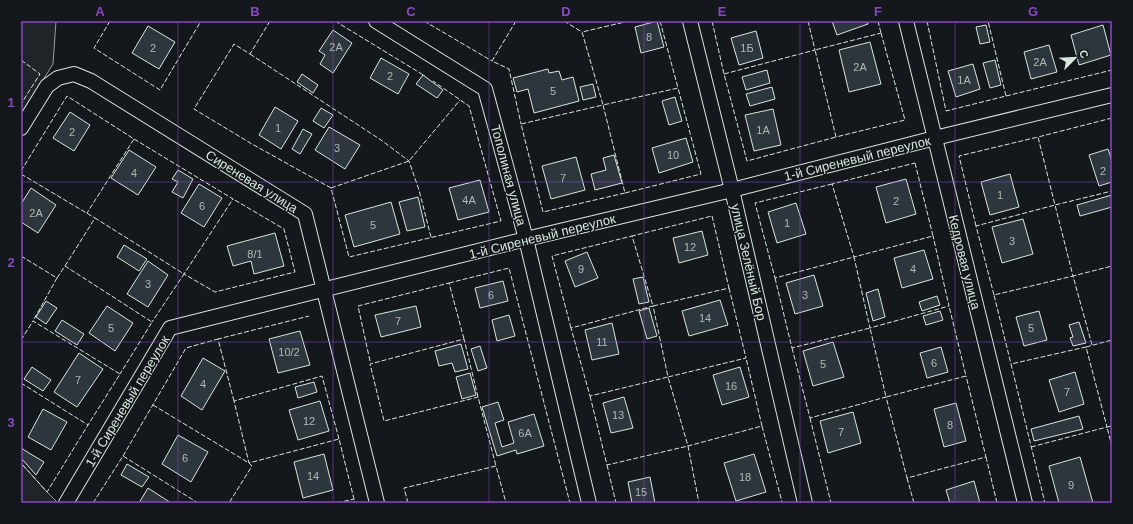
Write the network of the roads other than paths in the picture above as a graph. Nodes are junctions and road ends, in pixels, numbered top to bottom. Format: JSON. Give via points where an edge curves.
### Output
{"nodes":[{"id":1,"x":376,"y":21,"type":"edge"},
{"id":2,"x":690,"y":21,"type":"edge"},
{"id":3,"x":906,"y":21,"type":"edge"},
{"id":4,"x":1112,"y":95,"type":"edge"},
{"id":5,"x":21,"y":128,"type":"edge"},
{"id":6,"x":935,"y":138,"type":"junction"},
{"id":7,"x":732,"y":190,"type":"junction"},
{"id":8,"x":526,"y":239,"type":"junction"},
{"id":9,"x":324,"y":290,"type":"junction"},
{"id":10,"x":66,"y":503,"type":"edge"},
{"id":11,"x":377,"y":503,"type":"edge"},
{"id":12,"x":590,"y":503,"type":"edge"},
{"id":13,"x":805,"y":503,"type":"edge"},
{"id":14,"x":1025,"y":503,"type":"edge"}],
"edges":[{"from":1,"to":8,"type":"street","name":"Тополиная улица","via":[[486,89]]},
{"from":2,"to":7,"type":"street","name":"улица Зелёный Бор"},
{"from":3,"to":6,"type":"street","name":"Кедровая улица"},
{"from":4,"to":6,"type":"street","name":"1-й Сиреневый переулок"},
{"from":5,"to":9,"type":"street","name":"Сиреневая улица","via":[[47,86],[58,78],[74,74],[91,81],[304,214]]},
{"from":6,"to":7,"type":"street","name":"1-й Сиреневый переулок"},
{"from":6,"to":14,"type":"street","name":"Кедровая улица"},
{"from":7,"to":8,"type":"street","name":"1-й Сиреневый переулок"},
{"from":7,"to":13,"type":"street","name":"улица Зелёный Бор"},
{"from":8,"to":9,"type":"street","name":"1-й Сиреневый переулок"},
{"from":8,"to":12,"type":"street","name":"Тополиная улица"},
{"from":9,"to":10,"type":"street","name":"1-й Сиреневый переулок","via":[[170,328]]},
{"from":9,"to":11,"type":"street","name":"Сиреневая улица"}]}
